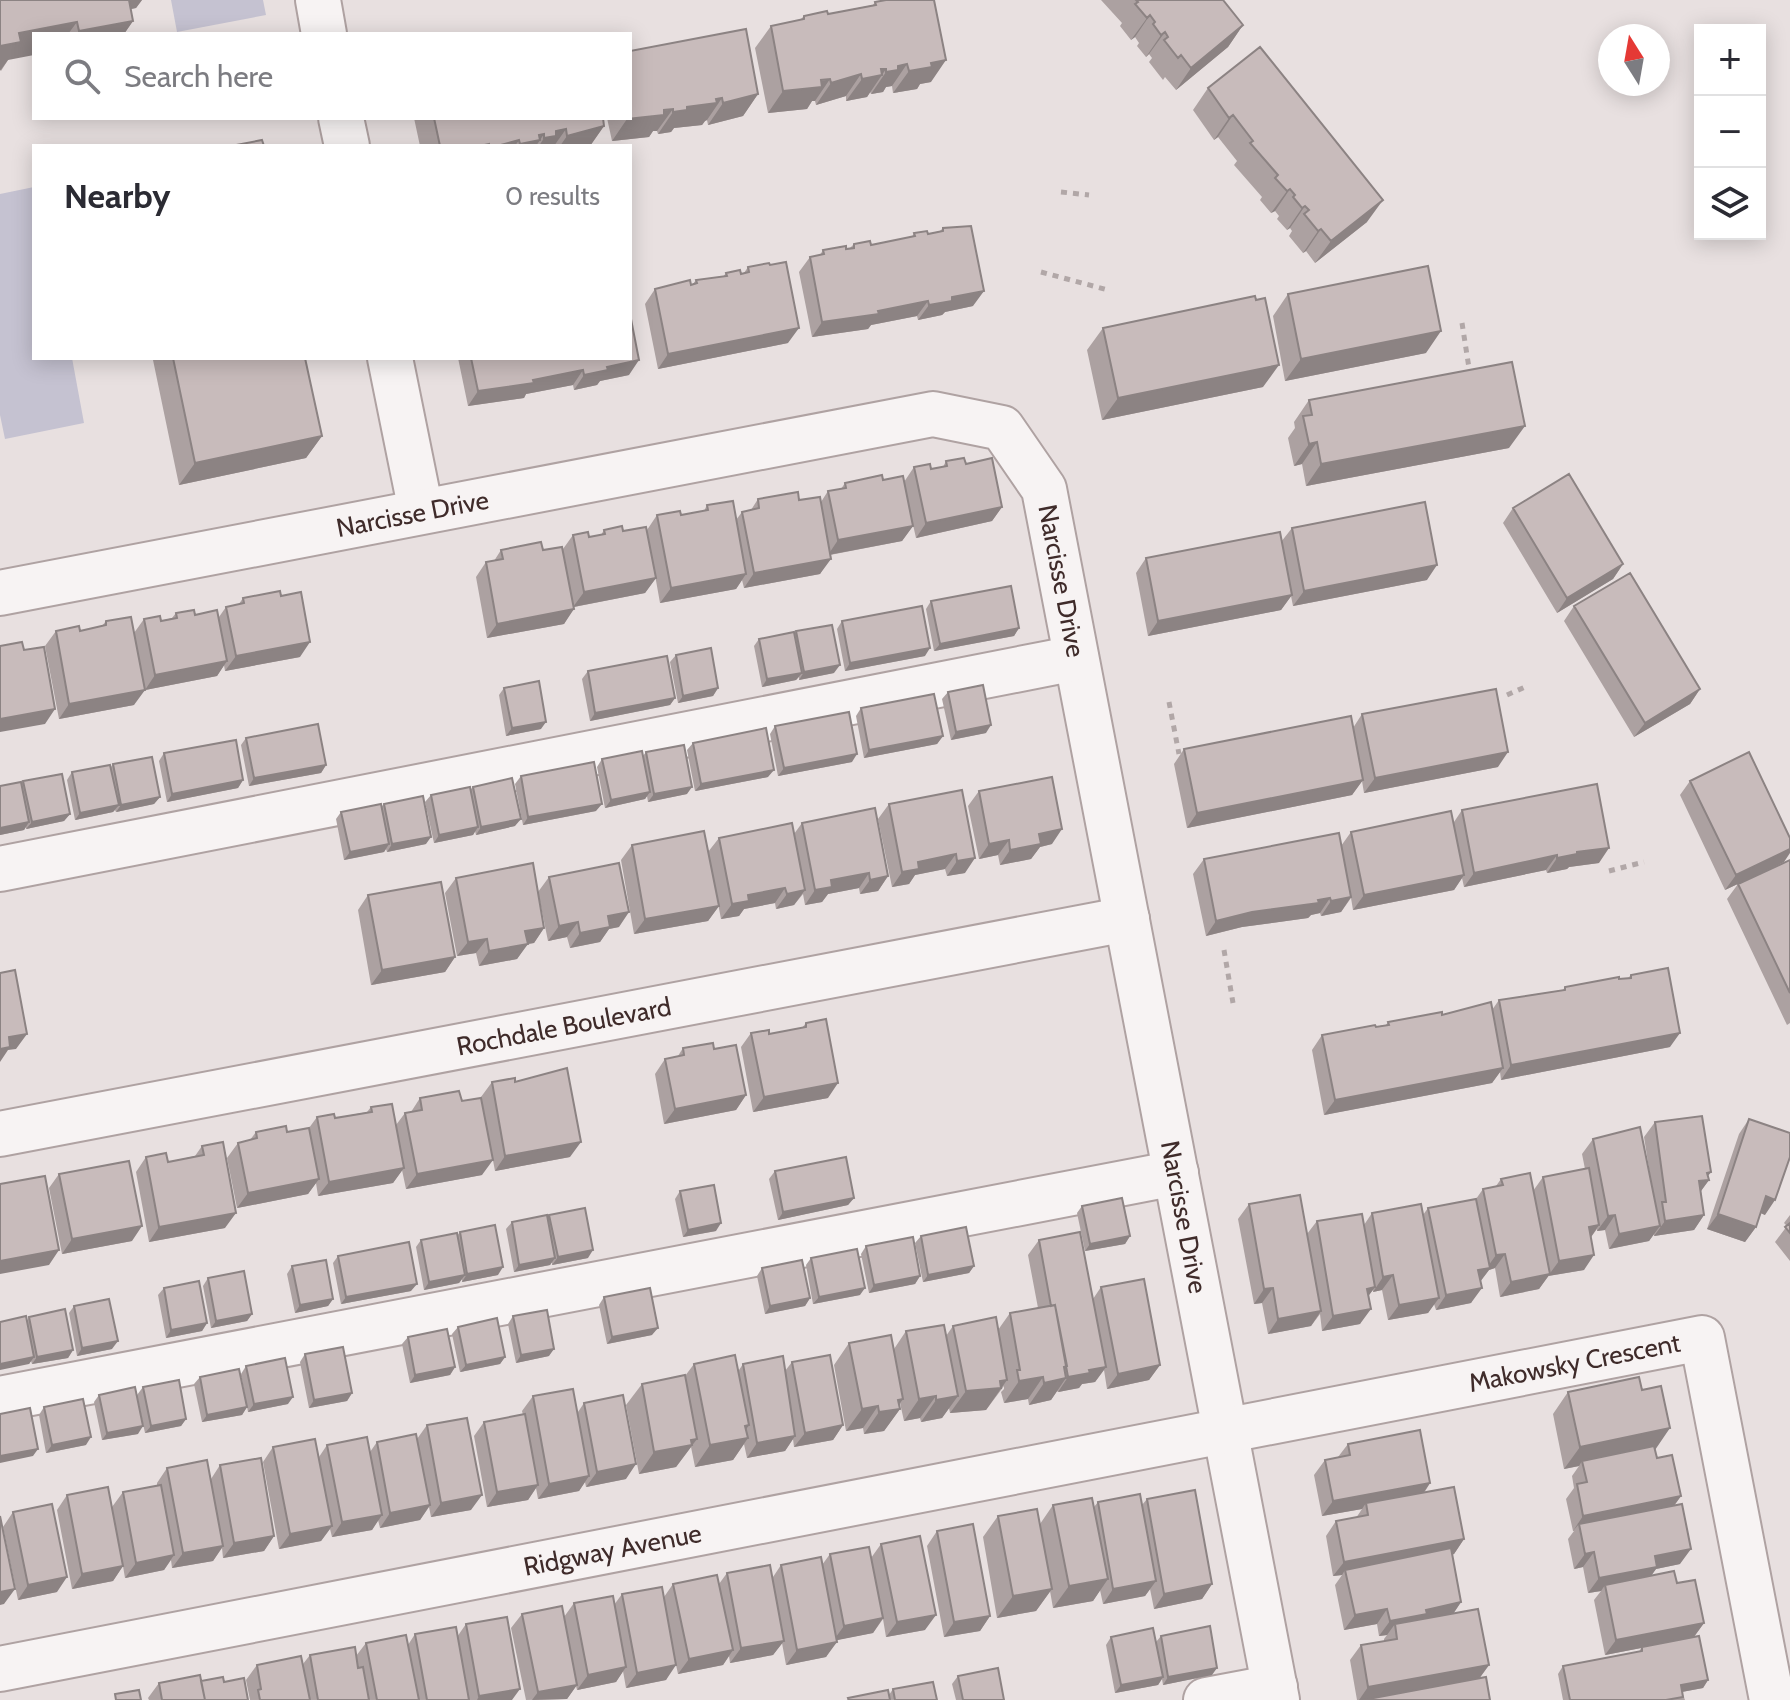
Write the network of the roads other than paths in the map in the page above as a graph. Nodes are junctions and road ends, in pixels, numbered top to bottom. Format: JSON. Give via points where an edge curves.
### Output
{"nodes":[{"id":1,"x":318,"y":0,"type":"edge"},
{"id":2,"x":324,"y":32,"type":"edge"},
{"id":3,"x":341,"y":120,"type":"edge"},
{"id":4,"x":347,"y":144,"type":"edge"},
{"id":5,"x":390,"y":360,"type":"edge"},
{"id":6,"x":421,"y":511,"type":"junction"},
{"id":7,"x":0,"y":593,"type":"edge"},
{"id":8,"x":1076,"y":658,"type":"junction"},
{"id":9,"x":0,"y":869,"type":"edge"},
{"id":10,"x":1127,"y":919,"type":"junction"},
{"id":11,"x":0,"y":1134,"type":"edge"},
{"id":12,"x":1176,"y":1173,"type":"junction"},
{"id":13,"x":0,"y":1399,"type":"edge"},
{"id":14,"x":1225,"y":1429,"type":"junction"},
{"id":15,"x":0,"y":1669,"type":"edge"},
{"id":16,"x":1276,"y":1693,"type":"edge"},
{"id":17,"x":1206,"y":1700,"type":"edge"},
{"id":18,"x":1772,"y":1700,"type":"edge"}],
"edges":[{"from":1,"to":2,"type":"street"},
{"from":3,"to":4,"type":"street"},
{"from":5,"to":6,"type":"street"},
{"from":6,"to":7,"type":"street","name":"Narcisse Drive"},
{"from":6,"to":8,"type":"street","name":"Narcisse Drive","via":[[933,414],[1002,428],[1044,489]]},
{"from":8,"to":9,"type":"street"},
{"from":8,"to":10,"type":"street","name":"Narcisse Drive"},
{"from":10,"to":11,"type":"street","name":"Rochdale Boulevard"},
{"from":10,"to":12,"type":"street","name":"Narcisse Drive"},
{"from":12,"to":13,"type":"street"},
{"from":12,"to":14,"type":"street","name":"Narcisse Drive"},
{"from":14,"to":15,"type":"street","name":"Ridgway Avenue"},
{"from":14,"to":16,"type":"street","name":"Narcisse Drive"},
{"from":14,"to":18,"type":"street","name":"Makowsky Crescent","via":[[1702,1338]]},
{"from":16,"to":17,"type":"street"}]}
